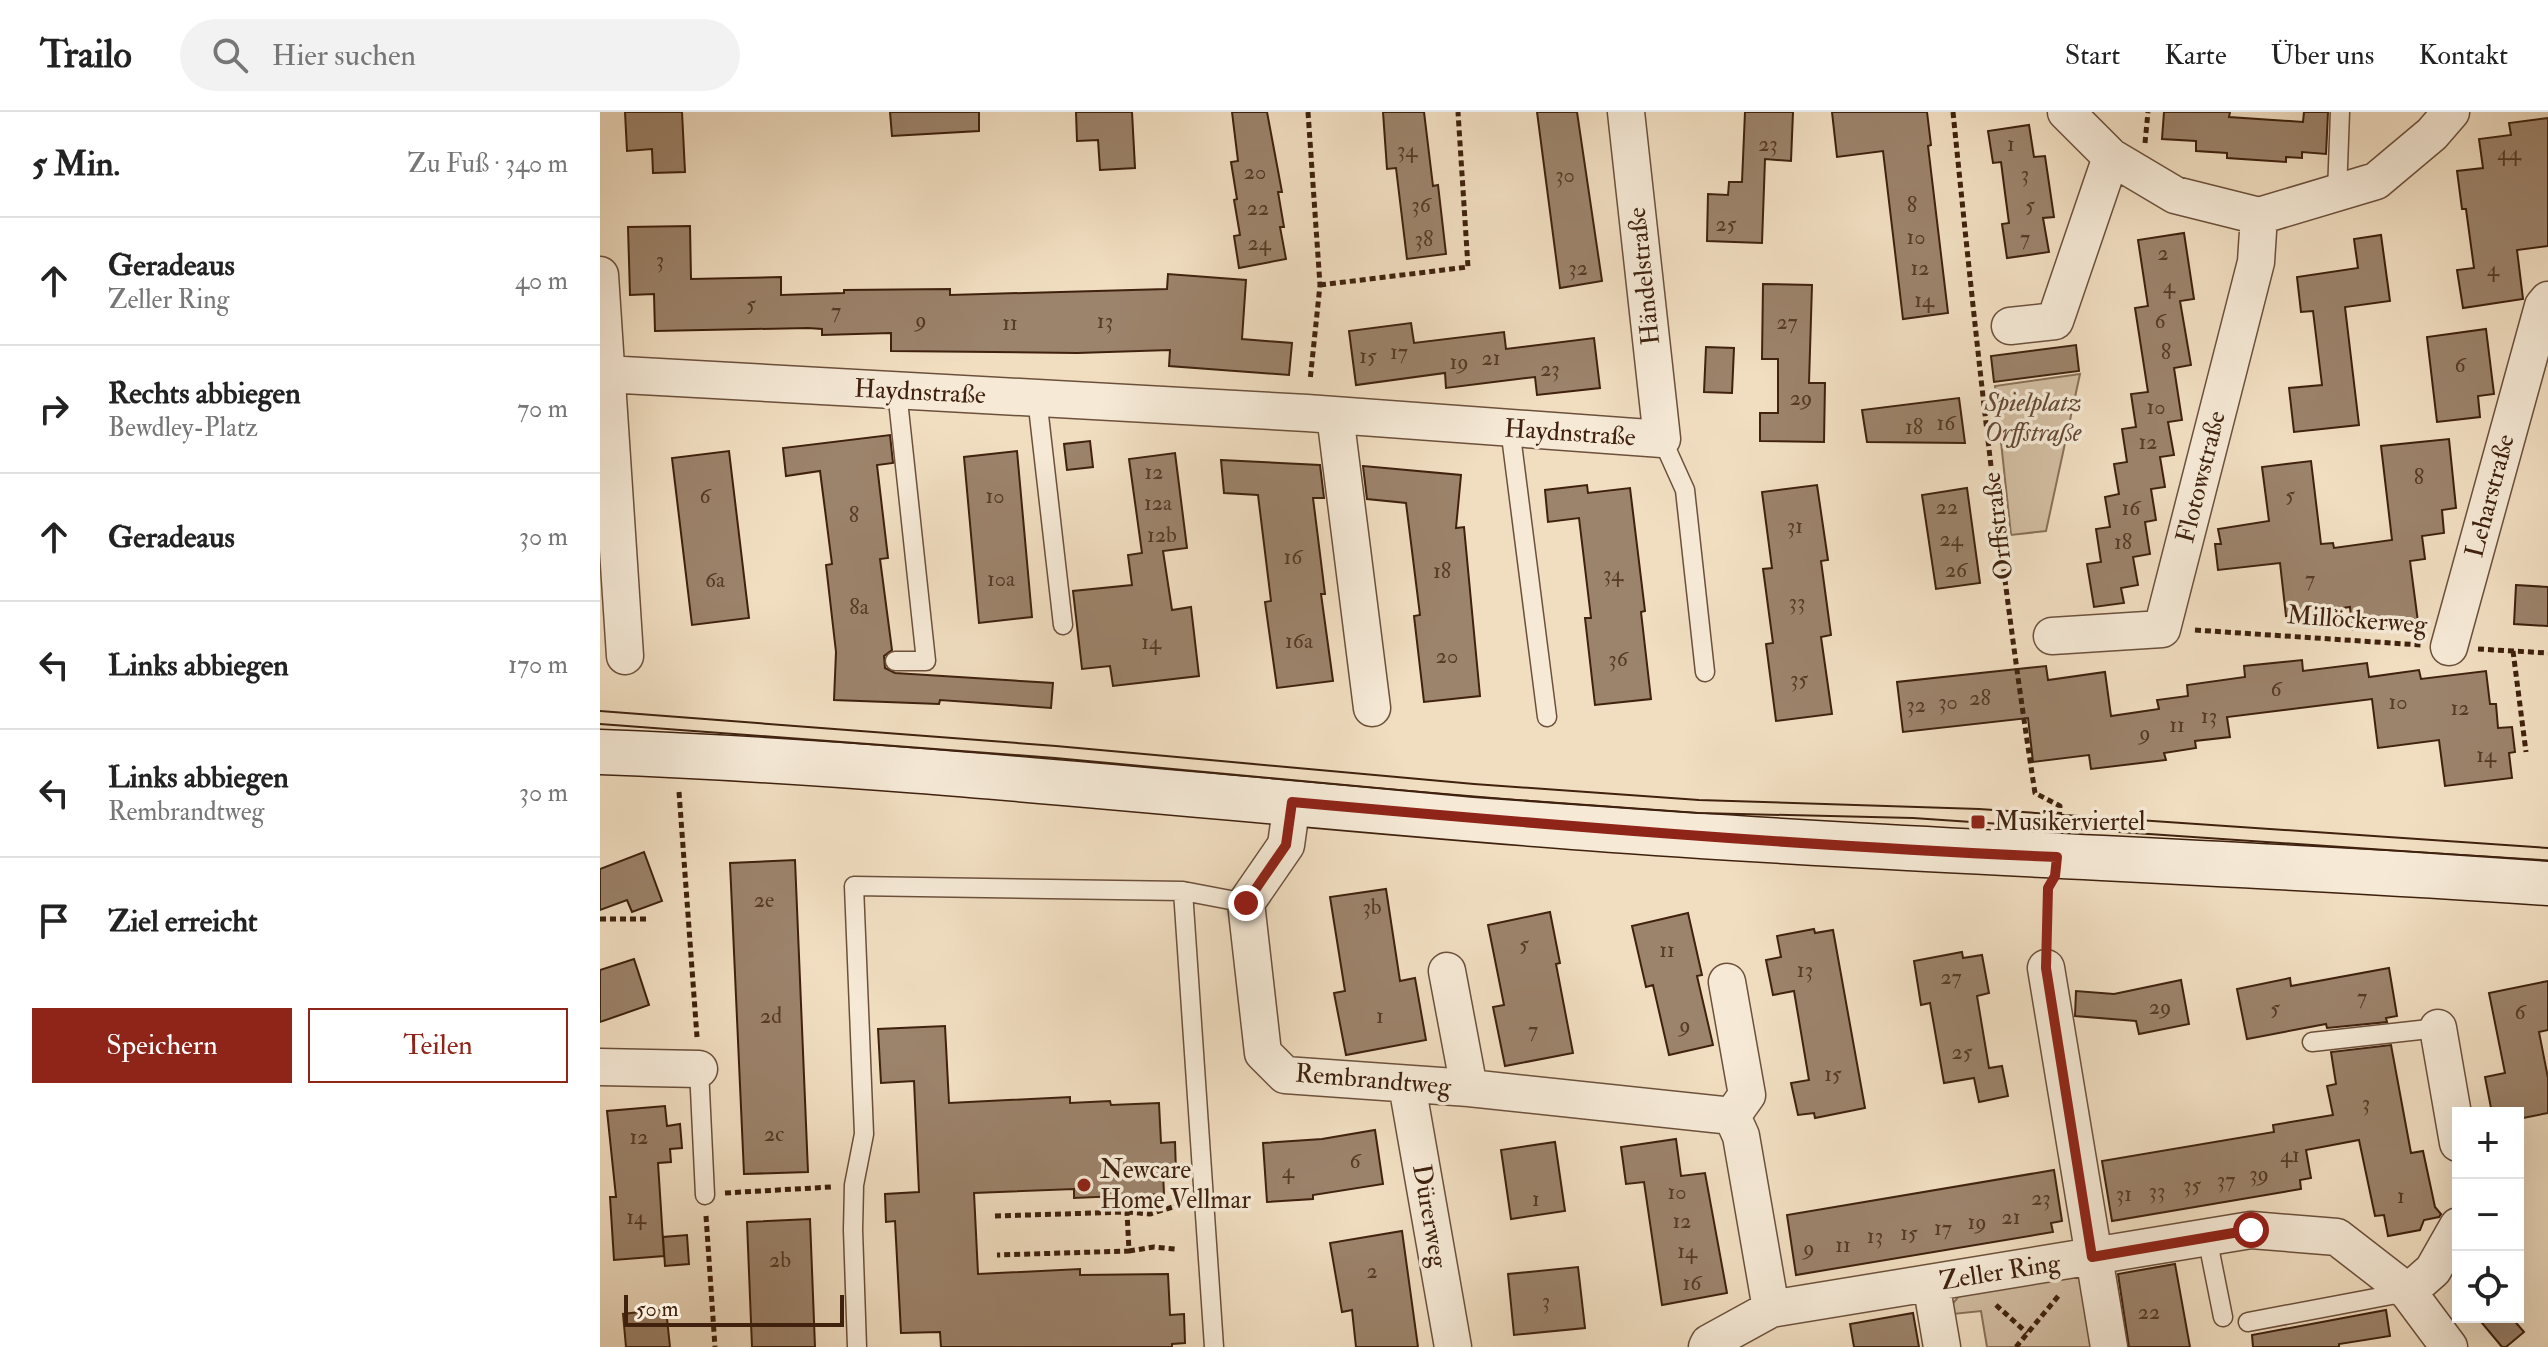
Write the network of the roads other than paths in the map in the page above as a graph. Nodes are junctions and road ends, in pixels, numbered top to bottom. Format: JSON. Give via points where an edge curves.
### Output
{"nodes":[{"id":1,"x":1626,"y":112,"type":"edge"},
{"id":2,"x":2066,"y":112,"type":"edge"},
{"id":3,"x":2340,"y":112,"type":"edge"},
{"id":4,"x":2451,"y":112,"type":"edge"},
{"id":5,"x":2111,"y":157,"type":"junction"},
{"id":6,"x":2337,"y":193,"type":"junction"},
{"id":7,"x":2259,"y":216,"type":"junction"},
{"id":8,"x":600,"y":275,"type":"edge"},
{"id":9,"x":2548,"y":300,"type":"edge"},
{"id":10,"x":2010,"y":326,"type":"dead end"},
{"id":11,"x":605,"y":374,"type":"junction"},
{"id":12,"x":897,"y":391,"type":"junction"},
{"id":13,"x":1037,"y":398,"type":"junction"},
{"id":14,"x":1321,"y":414,"type":"junction"},
{"id":15,"x":1510,"y":428,"type":"junction"},
{"id":16,"x":1662,"y":439,"type":"junction"},
{"id":17,"x":1063,"y":625,"type":"dead end"},
{"id":18,"x":2052,"y":636,"type":"dead end"},
{"id":19,"x":2449,"y":647,"type":"road end"},
{"id":20,"x":625,"y":656,"type":"dead end"},
{"id":21,"x":895,"y":661,"type":"dead end"},
{"id":22,"x":1705,"y":672,"type":"dead end"},
{"id":23,"x":1372,"y":708,"type":"dead end"},
{"id":24,"x":1547,"y":717,"type":"dead end"},
{"id":25,"x":600,"y":752,"type":"edge"},
{"id":26,"x":1292,"y":802,"type":"junction"},
{"id":27,"x":2548,"y":883,"type":"edge"},
{"id":28,"x":1183,"y":891,"type":"junction"},
{"id":29,"x":1246,"y":903,"type":"junction"},
{"id":30,"x":2046,"y":968,"type":"road end"},
{"id":31,"x":1447,"y":971,"type":"dead end"},
{"id":32,"x":1727,"y":982,"type":"dead end"},
{"id":33,"x":2438,"y":1028,"type":"joint"},
{"id":34,"x":2312,"y":1042,"type":"dead end"},
{"id":35,"x":600,"y":1067,"type":"edge"},
{"id":36,"x":699,"y":1069,"type":"joint"},
{"id":37,"x":1407,"y":1085,"type":"junction"},
{"id":38,"x":1469,"y":1088,"type":"junction"},
{"id":39,"x":2452,"y":1108,"type":"edge"},
{"id":40,"x":1732,"y":1116,"type":"junction"},
{"id":41,"x":705,"y":1195,"type":"road end"},
{"id":42,"x":2207,"y":1237,"type":"junction"},
{"id":43,"x":2452,"y":1237,"type":"edge"},
{"id":44,"x":2092,"y":1257,"type":"junction"},
{"id":45,"x":1931,"y":1283,"type":"junction"},
{"id":46,"x":2408,"y":1292,"type":"junction"},
{"id":47,"x":1771,"y":1309,"type":"junction"},
{"id":48,"x":2223,"y":1317,"type":"dead end"},
{"id":49,"x":2248,"y":1322,"type":"dead end"},
{"id":50,"x":857,"y":1347,"type":"edge"},
{"id":51,"x":1214,"y":1347,"type":"edge"},
{"id":52,"x":1453,"y":1347,"type":"edge"},
{"id":53,"x":1707,"y":1347,"type":"edge"},
{"id":54,"x":1942,"y":1347,"type":"edge"},
{"id":55,"x":2109,"y":1347,"type":"edge"},
{"id":56,"x":2449,"y":1347,"type":"edge"}],
"edges":[{"from":1,"to":16,"type":"street","name":"Händelstraße"},
{"from":2,"to":5,"type":"street"},
{"from":3,"to":6,"type":"lane"},
{"from":4,"to":6,"type":"street","via":[[2376,181]]},
{"from":5,"to":7,"type":"street","via":[[2175,195]]},
{"from":5,"to":10,"type":"street","via":[[2055,321]]},
{"from":6,"to":7,"type":"street"},
{"from":7,"to":18,"type":"street","name":"Flotowstraße","via":[[2256,262],[2162,629]]},
{"from":8,"to":11,"type":"street"},
{"from":9,"to":19,"type":"street","name":"Leharstraße"},
{"from":11,"to":12,"type":"street","name":"Haydnstraße"},
{"from":11,"to":20,"type":"street"},
{"from":12,"to":13,"type":"street","name":"Haydnstraße"},
{"from":12,"to":21,"type":"lane","via":[[926,661]]},
{"from":13,"to":14,"type":"street","name":"Haydnstraße"},
{"from":13,"to":17,"type":"lane"},
{"from":14,"to":15,"type":"street","name":"Haydnstraße"},
{"from":14,"to":23,"type":"street"},
{"from":15,"to":16,"type":"street","name":"Haydnstraße"},
{"from":15,"to":24,"type":"lane"},
{"from":16,"to":22,"type":"lane","via":[[1685,490]]},
{"from":25,"to":26,"type":"main road","via":[[1013,777]]},
{"from":26,"to":27,"type":"main road","via":[[2056,866]]},
{"from":26,"to":29,"type":"street","via":[[1286,845]]},
{"from":28,"to":29,"type":"lane"},
{"from":28,"to":50,"type":"lane","via":[[854,886],[864,1134],[854,1185]]},
{"from":28,"to":51,"type":"lane"},
{"from":29,"to":37,"type":"street","name":"Rembrandtweg","via":[[1263,1053],[1285,1075]]},
{"from":30,"to":44,"type":"street"},
{"from":31,"to":38,"type":"street","name":"Rembrandtweg"},
{"from":32,"to":40,"type":"street","via":[[1747,1095]]},
{"from":33,"to":34,"type":"lane"},
{"from":33,"to":39,"type":"street"},
{"from":35,"to":36,"type":"street"},
{"from":36,"to":41,"type":"lane"},
{"from":37,"to":38,"type":"street","name":"Rembrandtweg"},
{"from":37,"to":52,"type":"street","name":"Dürerweg"},
{"from":38,"to":40,"type":"street","name":"Rembrandtweg"},
{"from":40,"to":47,"type":"street","via":[[1741,1136]]},
{"from":42,"to":44,"type":"street","name":"Zeller Ring"},
{"from":42,"to":46,"type":"street","name":"Zeller Ring","via":[[2251,1230],[2337,1237]]},
{"from":42,"to":48,"type":"lane"},
{"from":43,"to":46,"type":"street","via":[[2433,1270]]},
{"from":44,"to":45,"type":"street","name":"Zeller Ring"},
{"from":44,"to":55,"type":"street"},
{"from":45,"to":47,"type":"street","name":"Zeller Ring"},
{"from":45,"to":54,"type":"street"},
{"from":46,"to":49,"type":"lane"},
{"from":46,"to":56,"type":"street","name":"Zeller Ring"},
{"from":47,"to":53,"type":"street","name":"Zeller Ring"}]}
